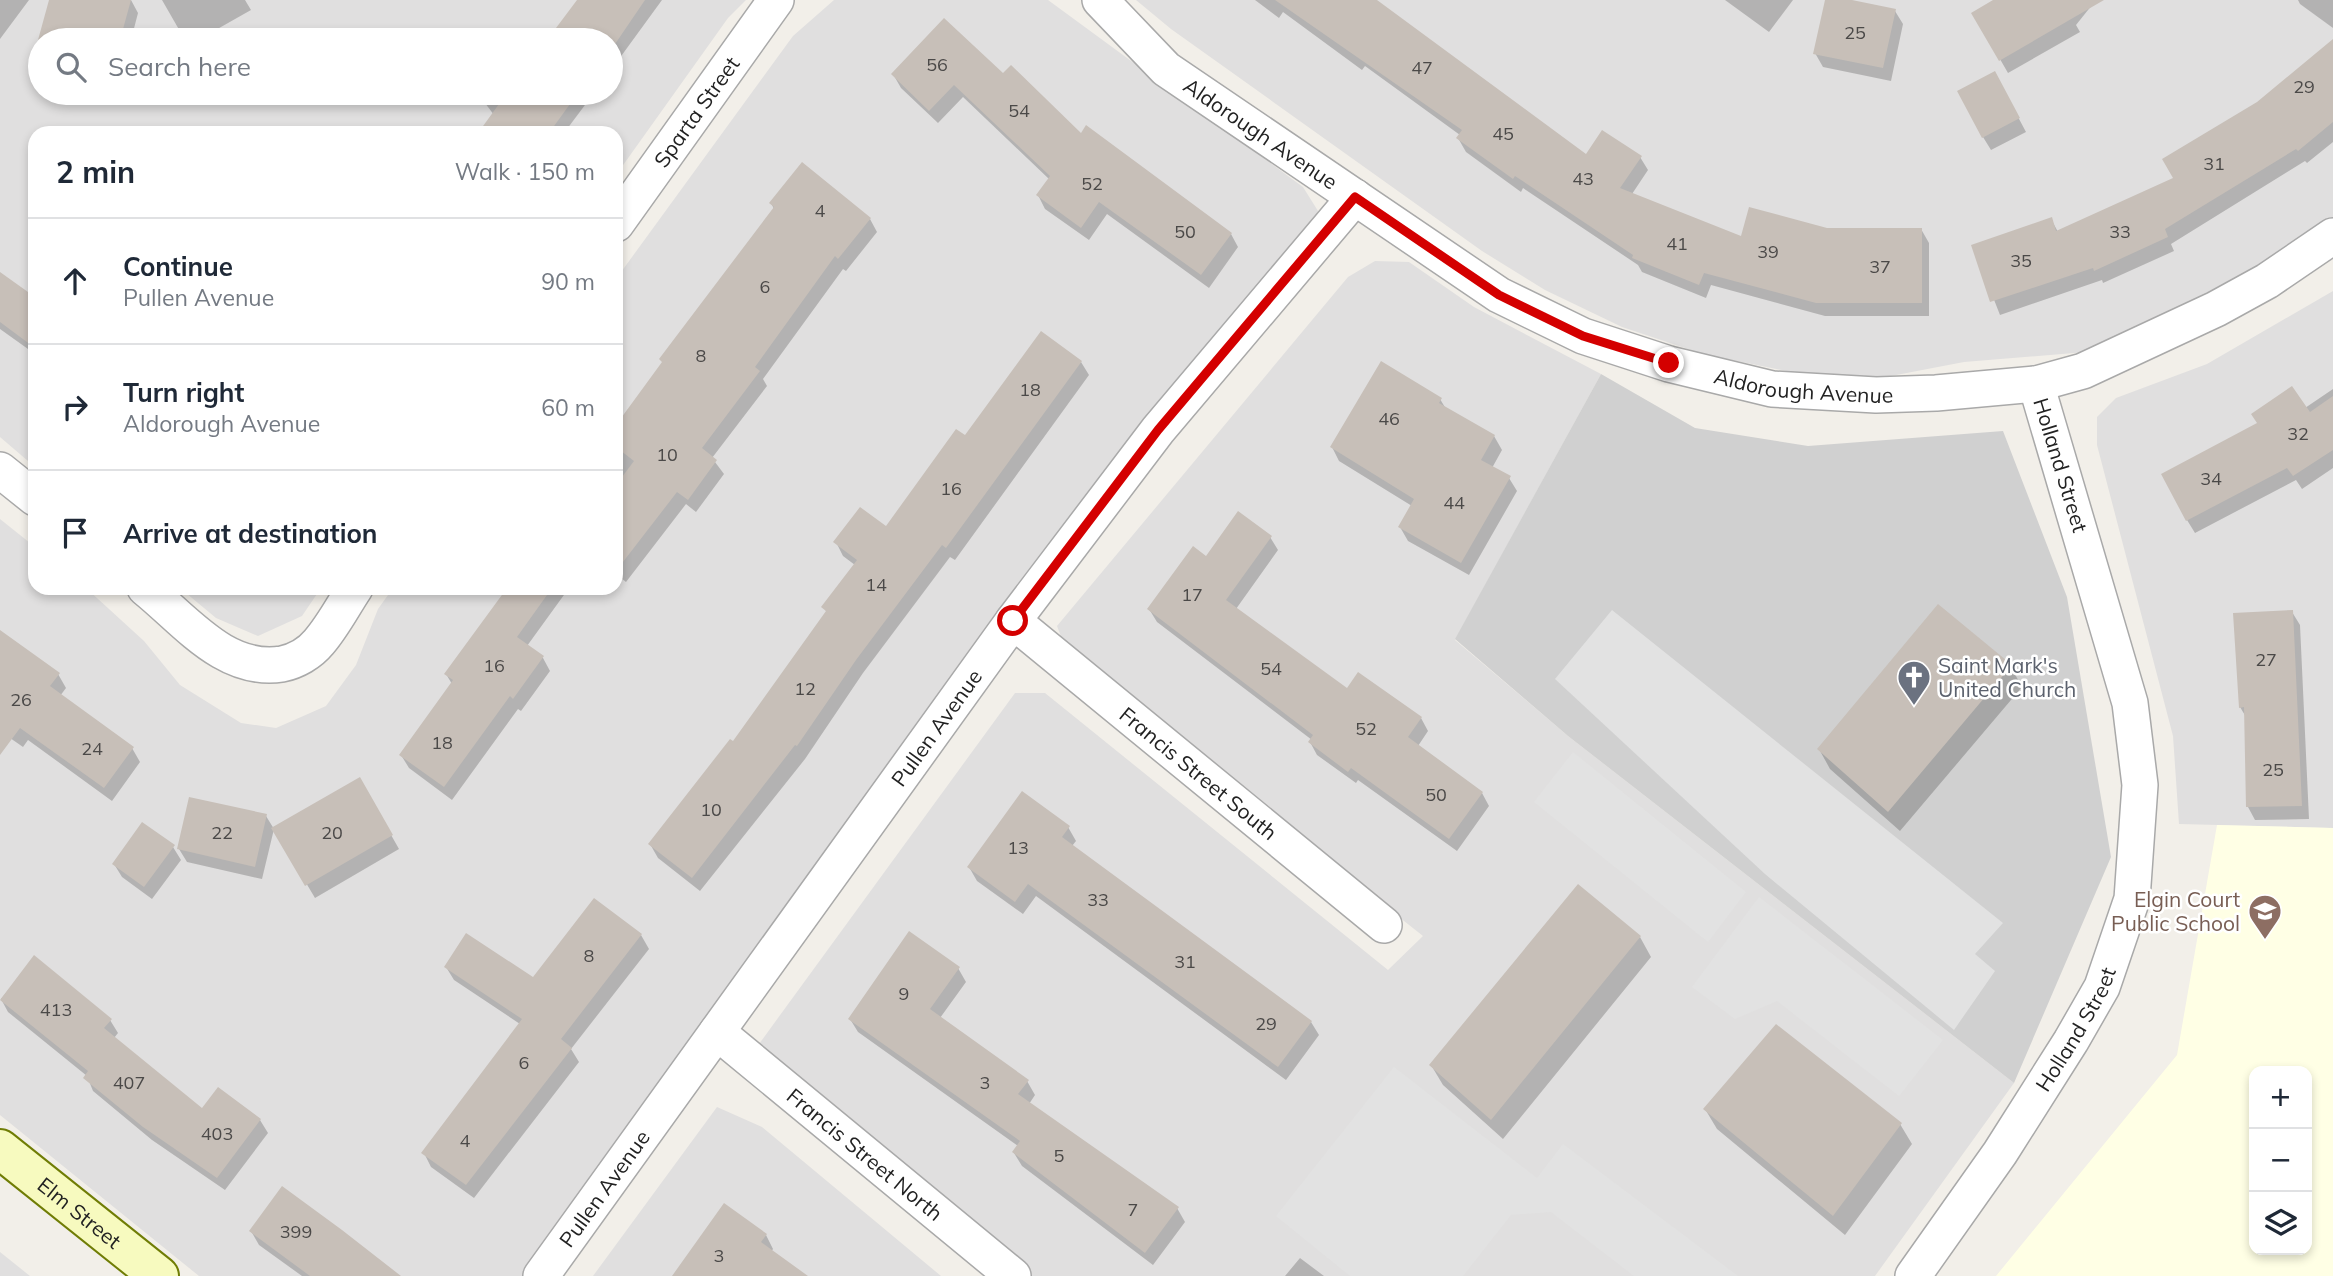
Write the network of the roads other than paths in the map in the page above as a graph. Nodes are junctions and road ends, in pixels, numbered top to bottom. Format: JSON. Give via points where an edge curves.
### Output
{"nodes":[{"id":1,"x":776,"y":0,"type":"edge"},
{"id":2,"x":1100,"y":0,"type":"edge"},
{"id":3,"x":1355,"y":197,"type":"junction"},
{"id":4,"x":623,"y":214,"type":"edge"},
{"id":5,"x":2333,"y":236,"type":"edge"},
{"id":6,"x":2036,"y":384,"type":"junction"},
{"id":7,"x":0,"y":470,"type":"edge"},
{"id":8,"x":28,"y":492,"type":"edge"},
{"id":9,"x":153,"y":595,"type":"edge"},
{"id":10,"x":350,"y":595,"type":"edge"},
{"id":11,"x":1013,"y":621,"type":"junction"},
{"id":12,"x":1384,"y":926,"type":"dead end"},
{"id":13,"x":717,"y":1032,"type":"junction"},
{"id":14,"x":0,"y":1149,"type":"edge"},
{"id":15,"x":159,"y":1276,"type":"edge"},
{"id":16,"x":541,"y":1276,"type":"edge"},
{"id":17,"x":1013,"y":1276,"type":"edge"},
{"id":18,"x":1913,"y":1276,"type":"edge"}],
"edges":[{"from":1,"to":4,"type":"street","name":"Sparta Street"},
{"from":2,"to":3,"type":"street","name":"Aldorough Avenue","via":[[1166,69]]},
{"from":3,"to":6,"type":"street","name":"Aldorough Avenue","via":[[1499,295],[1583,336],[1669,363],[1772,389],[1936,393]]},
{"from":3,"to":11,"type":"street","name":"Pullen Avenue","via":[[1158,430]]},
{"from":5,"to":6,"type":"street","name":"Aldorough Avenue","via":[[2216,309],[2083,371]]},
{"from":6,"to":18,"type":"street","name":"Holland Street","via":[[2130,703],[2140,785],[2132,899],[2102,987],[2071,1041],[2000,1153]]},
{"from":7,"to":8,"type":"street"},
{"from":9,"to":10,"type":"street","via":[[213,646],[236,660],[262,667],[291,662],[312,649]]},
{"from":11,"to":12,"type":"street","name":"Francis Street South"},
{"from":11,"to":13,"type":"street","name":"Pullen Avenue"},
{"from":13,"to":16,"type":"street","name":"Pullen Avenue"},
{"from":13,"to":17,"type":"street","name":"Francis Street North"},
{"from":14,"to":15,"type":"main road","name":"Elm Street"}]}
